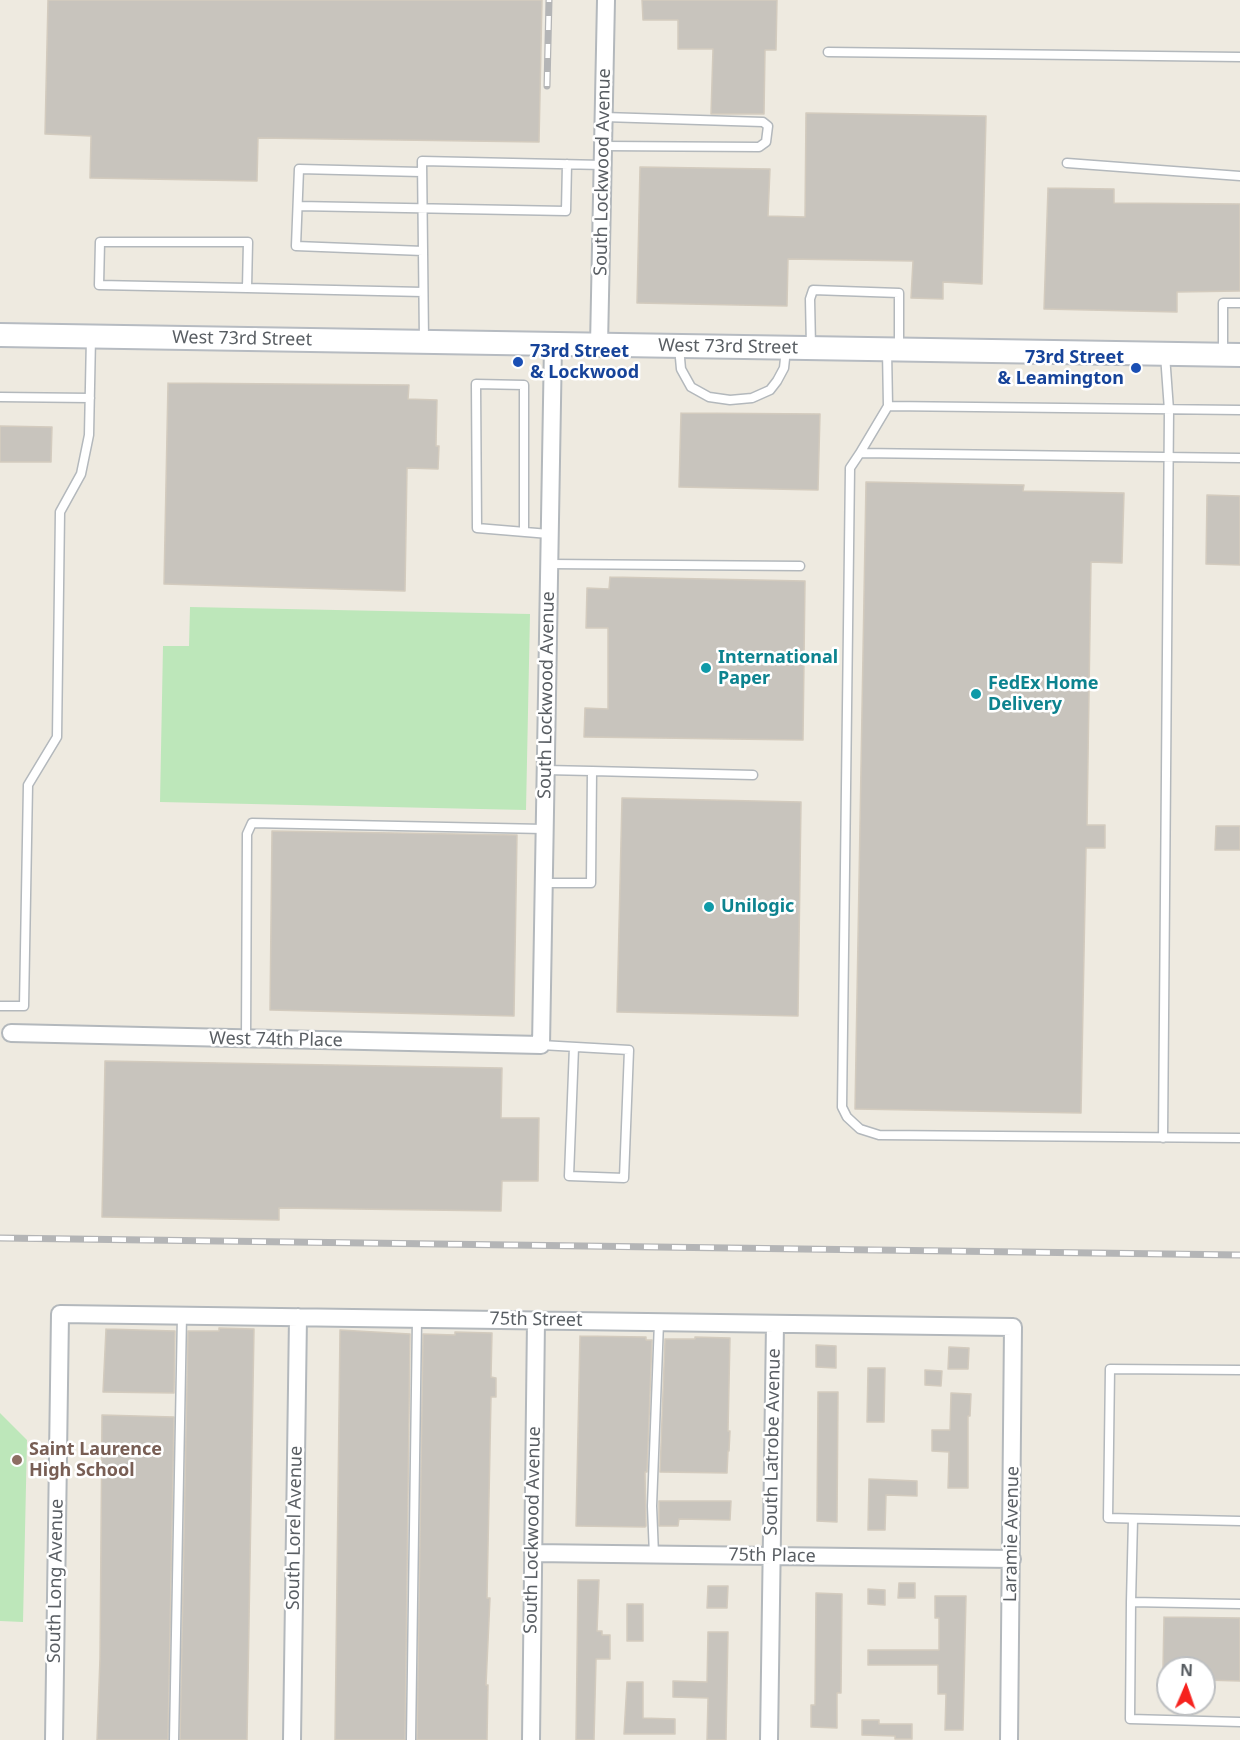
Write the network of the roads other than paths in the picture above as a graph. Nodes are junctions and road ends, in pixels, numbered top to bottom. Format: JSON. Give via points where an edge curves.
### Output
{"nodes":[{"id":1,"x":606,"y":0,"type":"edge"},
{"id":2,"x":828,"y":52,"type":"dead end"},
{"id":3,"x":1240,"y":57,"type":"edge"},
{"id":4,"x":604,"y":117,"type":"junction"},
{"id":5,"x":603,"y":146,"type":"junction"},
{"id":6,"x":1067,"y":163,"type":"dead end"},
{"id":7,"x":567,"y":164,"type":"junction"},
{"id":8,"x":603,"y":165,"type":"junction"},
{"id":9,"x":421,"y":172,"type":"junction"},
{"id":10,"x":1240,"y":176,"type":"edge"},
{"id":11,"x":298,"y":206,"type":"junction"},
{"id":12,"x":422,"y":207,"type":"junction"},
{"id":13,"x":423,"y":251,"type":"junction"},
{"id":14,"x":247,"y":288,"type":"junction"},
{"id":15,"x":423,"y":292,"type":"junction"},
{"id":16,"x":1240,"y":303,"type":"edge"},
{"id":17,"x":0,"y":335,"type":"edge"},
{"id":18,"x":92,"y":336,"type":"junction"},
{"id":19,"x":424,"y":342,"type":"junction"},
{"id":20,"x":553,"y":344,"type":"junction"},
{"id":21,"x":600,"y":345,"type":"junction"},
{"id":22,"x":679,"y":346,"type":"junction"},
{"id":23,"x":786,"y":348,"type":"junction"},
{"id":24,"x":811,"y":348,"type":"junction"},
{"id":25,"x":893,"y":349,"type":"junction"},
{"id":26,"x":1164,"y":354,"type":"junction"},
{"id":27,"x":1231,"y":355,"type":"edge"},
{"id":28,"x":0,"y":397,"type":"edge"},
{"id":29,"x":90,"y":398,"type":"junction"},
{"id":30,"x":888,"y":406,"type":"junction"},
{"id":31,"x":1169,"y":410,"type":"junction"},
{"id":32,"x":1240,"y":411,"type":"edge"},
{"id":33,"x":860,"y":453,"type":"junction"},
{"id":34,"x":1169,"y":456,"type":"junction"},
{"id":35,"x":1240,"y":458,"type":"edge"},
{"id":36,"x":524,"y":532,"type":"junction"},
{"id":37,"x":549,"y":534,"type":"junction"},
{"id":38,"x":549,"y":564,"type":"junction"},
{"id":39,"x":800,"y":566,"type":"dead end"},
{"id":40,"x":545,"y":770,"type":"junction"},
{"id":41,"x":592,"y":771,"type":"junction"},
{"id":42,"x":753,"y":775,"type":"dead end"},
{"id":43,"x":544,"y":829,"type":"junction"},
{"id":44,"x":543,"y":883,"type":"junction"},
{"id":45,"x":0,"y":1006,"type":"edge"},
{"id":46,"x":11,"y":1033,"type":"dead end"},
{"id":47,"x":246,"y":1040,"type":"junction"},
{"id":48,"x":541,"y":1045,"type":"junction"},
{"id":49,"x":574,"y":1047,"type":"junction"},
{"id":50,"x":1164,"y":1138,"type":"junction"},
{"id":51,"x":1240,"y":1138,"type":"edge"},
{"id":52,"x":60,"y":1314,"type":"joint"},
{"id":53,"x":182,"y":1315,"type":"junction"},
{"id":54,"x":298,"y":1317,"type":"junction"},
{"id":55,"x":417,"y":1318,"type":"junction"},
{"id":56,"x":536,"y":1320,"type":"junction"},
{"id":57,"x":659,"y":1322,"type":"junction"},
{"id":58,"x":775,"y":1324,"type":"junction"},
{"id":59,"x":1013,"y":1327,"type":"joint"},
{"id":60,"x":1240,"y":1370,"type":"edge"},
{"id":61,"x":1133,"y":1519,"type":"junction"},
{"id":62,"x":1240,"y":1521,"type":"edge"},
{"id":63,"x":533,"y":1553,"type":"junction"},
{"id":64,"x":654,"y":1555,"type":"junction"},
{"id":65,"x":772,"y":1557,"type":"junction"},
{"id":66,"x":1012,"y":1559,"type":"junction"},
{"id":67,"x":1131,"y":1602,"type":"junction"},
{"id":68,"x":1240,"y":1604,"type":"edge"},
{"id":69,"x":1240,"y":1722,"type":"edge"},
{"id":70,"x":54,"y":1740,"type":"edge"},
{"id":71,"x":174,"y":1740,"type":"edge"},
{"id":72,"x":292,"y":1740,"type":"edge"},
{"id":73,"x":411,"y":1740,"type":"edge"},
{"id":74,"x":531,"y":1740,"type":"edge"},
{"id":75,"x":770,"y":1740,"type":"edge"},
{"id":76,"x":1009,"y":1740,"type":"edge"}],
"edges":[{"from":1,"to":4,"type":"street","name":"South Lockwood Avenue"},
{"from":2,"to":3,"type":"lane"},
{"from":4,"to":5,"type":"street","name":"South Lockwood Avenue"},
{"from":4,"to":5,"type":"lane","via":[[763,122],[768,126],[766,142],[759,147]]},
{"from":5,"to":8,"type":"street","name":"South Lockwood Avenue"},
{"from":6,"to":10,"type":"lane"},
{"from":7,"to":8,"type":"lane"},
{"from":7,"to":9,"type":"lane","via":[[422,161]]},
{"from":7,"to":12,"type":"lane","via":[[566,211]]},
{"from":8,"to":21,"type":"street","name":"South Lockwood Avenue"},
{"from":9,"to":11,"type":"lane","via":[[299,169]]},
{"from":9,"to":12,"type":"lane"},
{"from":11,"to":12,"type":"lane"},
{"from":11,"to":13,"type":"lane","via":[[296,246]]},
{"from":12,"to":13,"type":"lane"},
{"from":13,"to":15,"type":"lane"},
{"from":14,"to":14,"type":"lane","via":[[99,285],[100,242],[248,242]]},
{"from":14,"to":15,"type":"lane"},
{"from":15,"to":19,"type":"lane"},
{"from":16,"to":27,"type":"lane","via":[[1223,303]]},
{"from":17,"to":18,"type":"street","name":"West 73rd Street"},
{"from":18,"to":19,"type":"street","name":"West 73rd Street"},
{"from":18,"to":29,"type":"lane"},
{"from":19,"to":20,"type":"street","name":"West 73rd Street"},
{"from":20,"to":21,"type":"street","name":"West 73rd Street"},
{"from":20,"to":37,"type":"street","name":"South Lockwood Avenue"},
{"from":21,"to":22,"type":"street","name":"West 73rd Street"},
{"from":22,"to":23,"type":"street","name":"West 73rd Street"},
{"from":22,"to":23,"type":"lane","via":[[681,369],[691,387],[709,397],[730,400],[752,398],[770,390],[784,368]]},
{"from":23,"to":24,"type":"street","name":"West 73rd Street"},
{"from":24,"to":25,"type":"street","name":"West 73rd Street"},
{"from":24,"to":25,"type":"lane","via":[[813,290],[899,293]]},
{"from":25,"to":26,"type":"street","name":"West 73rd Street"},
{"from":25,"to":30,"type":"lane"},
{"from":26,"to":27,"type":"street","name":"West 73rd Street"},
{"from":26,"to":31,"type":"lane"},
{"from":28,"to":29,"type":"lane"},
{"from":29,"to":45,"type":"lane","via":[[89,435],[81,474],[60,512],[57,737],[28,785],[24,1006]]},
{"from":30,"to":31,"type":"lane"},
{"from":30,"to":33,"type":"lane"},
{"from":31,"to":32,"type":"lane"},
{"from":31,"to":34,"type":"lane"},
{"from":33,"to":34,"type":"lane"},
{"from":33,"to":50,"type":"lane","via":[[850,468],[842,1107],[860,1130],[879,1135]]},
{"from":34,"to":35,"type":"lane"},
{"from":34,"to":50,"type":"lane"},
{"from":36,"to":36,"type":"lane","via":[[477,528],[476,384],[524,385]]},
{"from":36,"to":37,"type":"lane"},
{"from":37,"to":38,"type":"street","name":"South Lockwood Avenue"},
{"from":38,"to":39,"type":"lane"},
{"from":38,"to":40,"type":"street","name":"South Lockwood Avenue"},
{"from":40,"to":41,"type":"lane"},
{"from":40,"to":43,"type":"street","name":"South Lockwood Avenue"},
{"from":41,"to":42,"type":"lane"},
{"from":41,"to":44,"type":"lane","via":[[591,883]]},
{"from":43,"to":44,"type":"street","name":"South Lockwood Avenue"},
{"from":43,"to":47,"type":"lane","via":[[252,823],[247,834]]},
{"from":44,"to":48,"type":"street","name":"South Lockwood Avenue"},
{"from":46,"to":47,"type":"street","name":"West 74th Place"},
{"from":47,"to":48,"type":"street","name":"West 74th Place"},
{"from":48,"to":49,"type":"lane"},
{"from":49,"to":49,"type":"lane","via":[[629,1050],[624,1178],[569,1176]]},
{"from":50,"to":51,"type":"lane"},
{"from":52,"to":53,"type":"street","name":"75th Street"},
{"from":52,"to":70,"type":"street","name":"South Long Avenue"},
{"from":53,"to":54,"type":"street","name":"75th Street"},
{"from":53,"to":71,"type":"lane"},
{"from":54,"to":55,"type":"street","name":"75th Street"},
{"from":54,"to":72,"type":"street","name":"South Lorel Avenue"},
{"from":55,"to":56,"type":"street","name":"75th Street"},
{"from":55,"to":73,"type":"lane"},
{"from":56,"to":57,"type":"street","name":"75th Street"},
{"from":56,"to":63,"type":"street","name":"South Lockwood Avenue"},
{"from":57,"to":58,"type":"street","name":"75th Street"},
{"from":57,"to":64,"type":"lane","via":[[652,1506]]},
{"from":58,"to":59,"type":"street","name":"75th Street"},
{"from":58,"to":65,"type":"street","name":"South Latrobe Avenue"},
{"from":59,"to":66,"type":"street","name":"Laramie Avenue"},
{"from":60,"to":61,"type":"lane","via":[[1110,1368],[1108,1518]]},
{"from":61,"to":62,"type":"lane"},
{"from":61,"to":67,"type":"lane"},
{"from":63,"to":64,"type":"street","name":"75th Place"},
{"from":63,"to":74,"type":"street","name":"South Lockwood Avenue"},
{"from":64,"to":65,"type":"street","name":"75th Place"},
{"from":65,"to":66,"type":"street","name":"75th Place"},
{"from":65,"to":75,"type":"street","name":"South Latrobe Avenue"},
{"from":66,"to":76,"type":"street","name":"Laramie Avenue"},
{"from":67,"to":68,"type":"lane"},
{"from":67,"to":69,"type":"lane","via":[[1130,1719]]}]}
